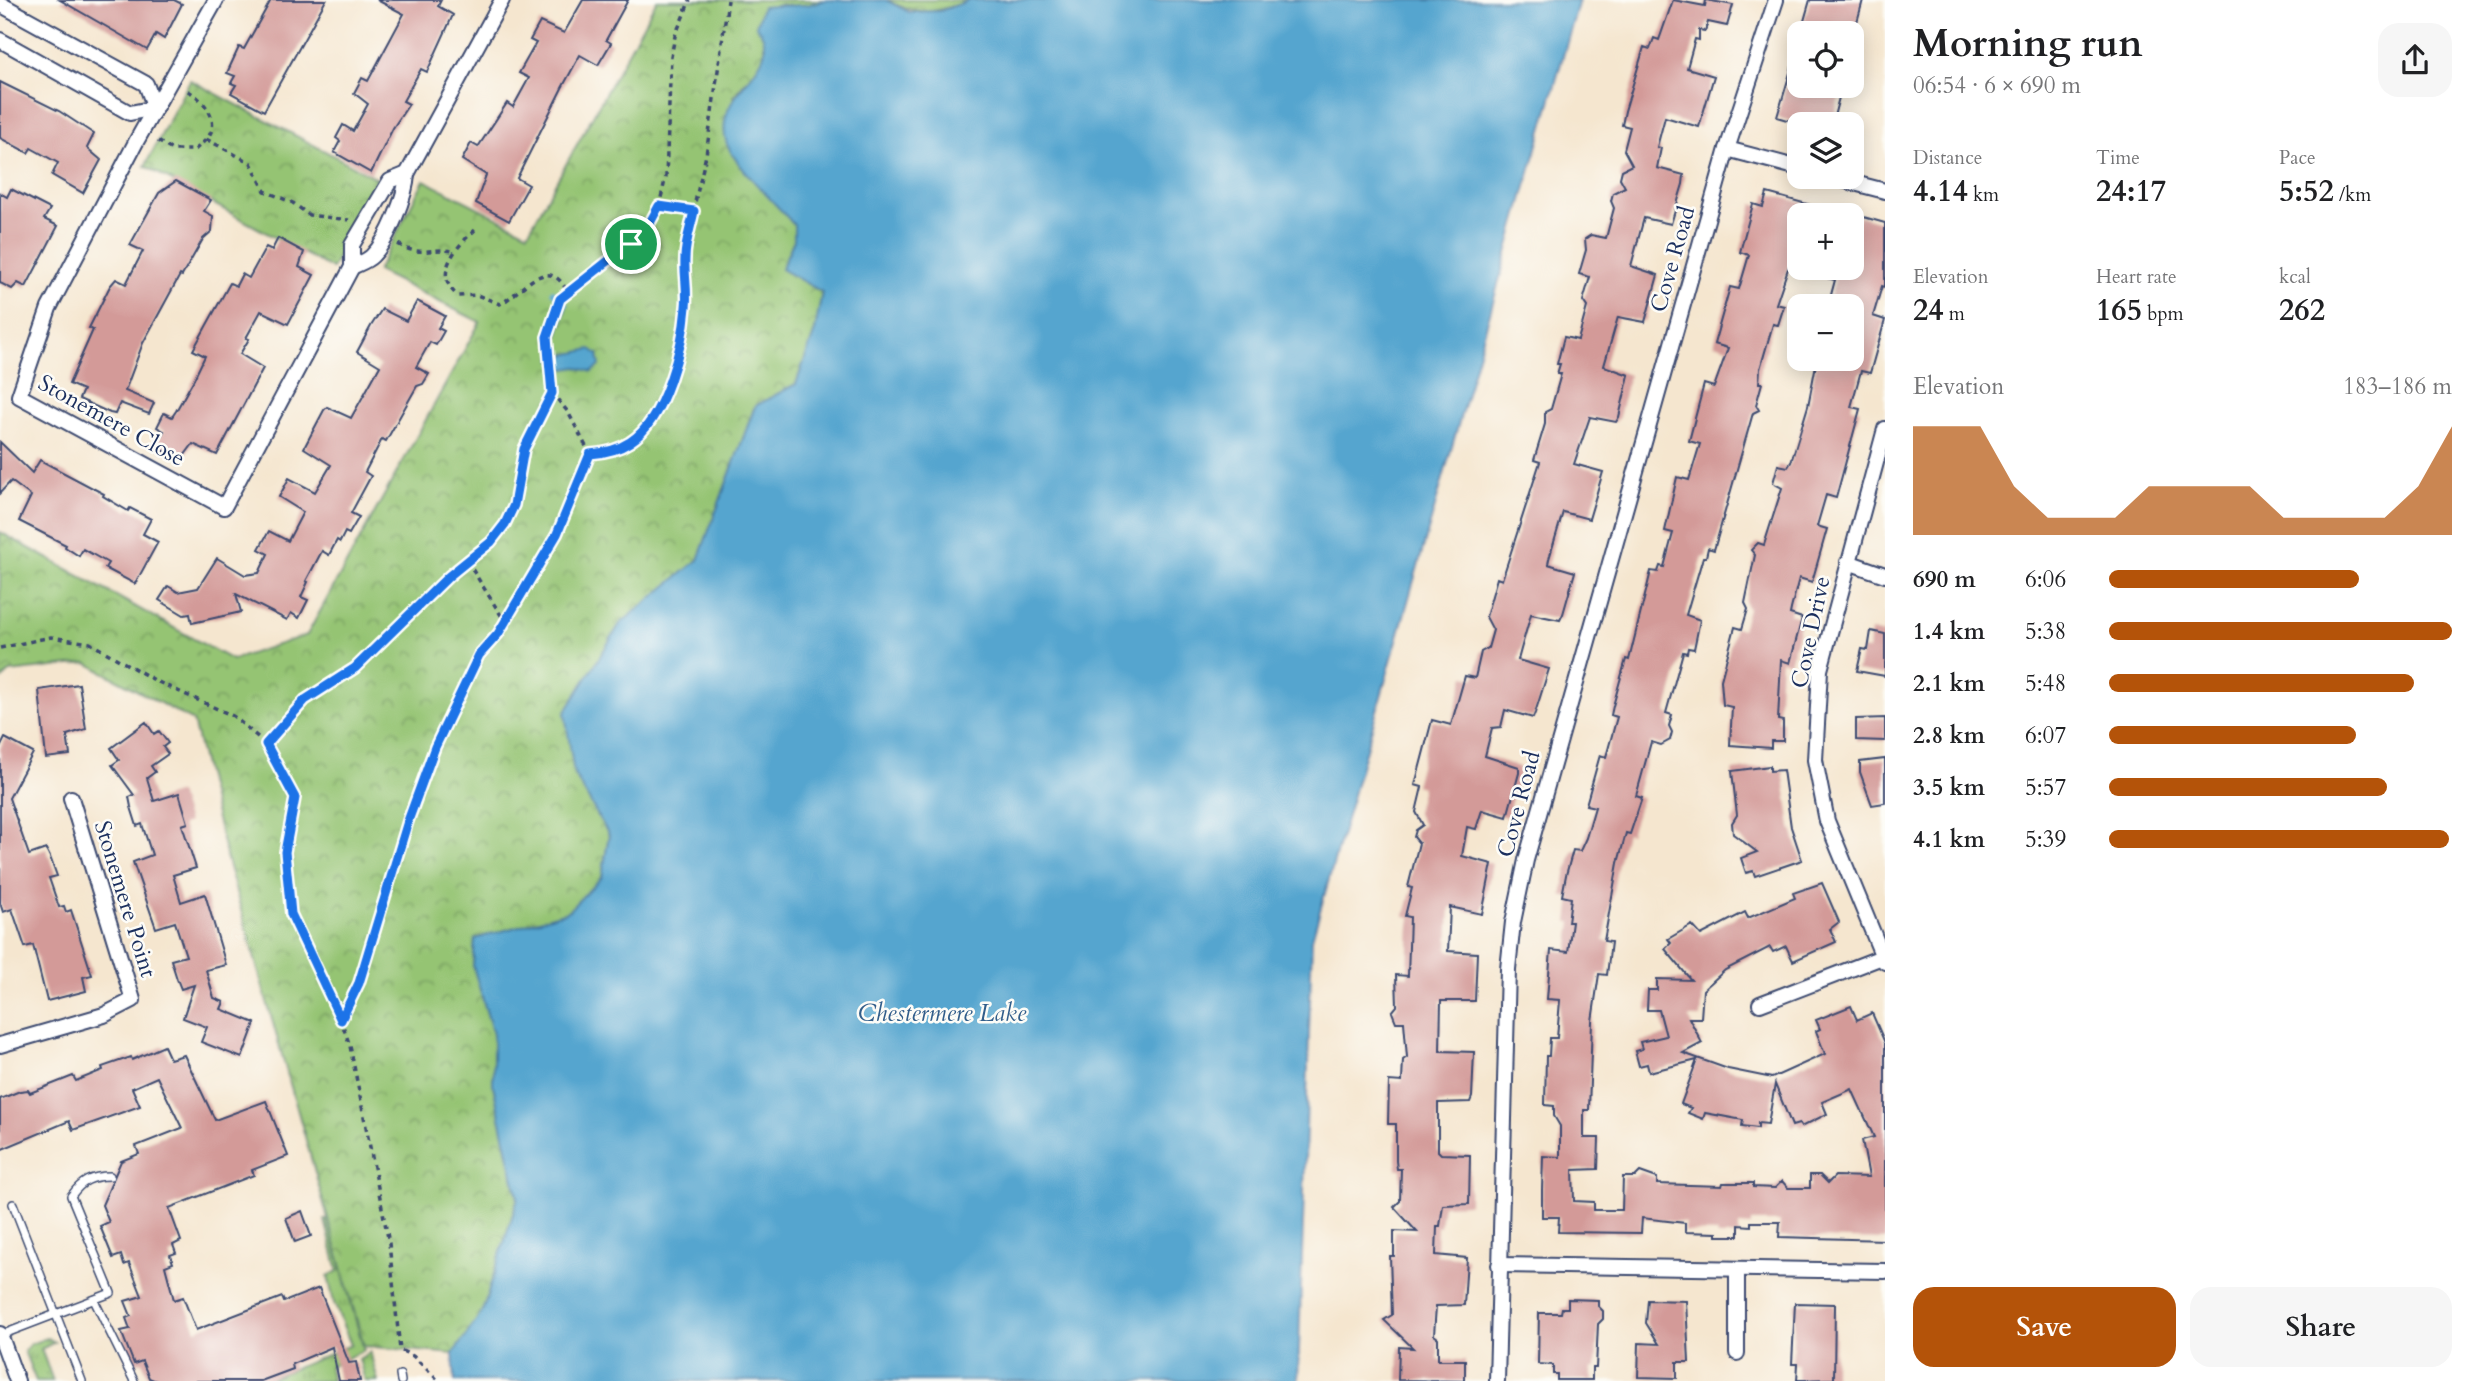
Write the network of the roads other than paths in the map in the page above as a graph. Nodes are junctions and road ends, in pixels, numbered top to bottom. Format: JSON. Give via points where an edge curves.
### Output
{"nodes":[{"id":1,"x":216,"y":0,"type":"edge"},
{"id":2,"x":502,"y":0,"type":"edge"},
{"id":3,"x":1776,"y":0,"type":"edge"},
{"id":4,"x":0,"y":4,"type":"edge"},
{"id":5,"x":0,"y":40,"type":"edge"},
{"id":6,"x":155,"y":108,"type":"junction"},
{"id":7,"x":1727,"y":149,"type":"junction"},
{"id":8,"x":1787,"y":165,"type":"edge"},
{"id":9,"x":407,"y":174,"type":"junction"},
{"id":10,"x":1864,"y":186,"type":"edge"},
{"id":11,"x":1885,"y":191,"type":"edge"},
{"id":12,"x":352,"y":267,"type":"junction"},
{"id":13,"x":1885,"y":429,"type":"edge"},
{"id":14,"x":1848,"y":562,"type":"junction"},
{"id":15,"x":1885,"y":575,"type":"edge"},
{"id":16,"x":71,"y":798,"type":"dead end"},
{"id":17,"x":1883,"y":959,"type":"edge"},
{"id":18,"x":1760,"y":1004,"type":"dead end"},
{"id":19,"x":0,"y":1045,"type":"edge"},
{"id":20,"x":110,"y":1176,"type":"dead end"},
{"id":21,"x":13,"y":1204,"type":"dead end"},
{"id":22,"x":1499,"y":1265,"type":"junction"},
{"id":23,"x":1737,"y":1269,"type":"junction"},
{"id":24,"x":1885,"y":1271,"type":"edge"},
{"id":25,"x":94,"y":1300,"type":"junction"},
{"id":26,"x":57,"y":1314,"type":"junction"},
{"id":27,"x":0,"y":1334,"type":"edge"},
{"id":28,"x":1737,"y":1353,"type":"dead end"},
{"id":29,"x":17,"y":1381,"type":"edge"},
{"id":30,"x":82,"y":1381,"type":"edge"},
{"id":31,"x":134,"y":1381,"type":"edge"},
{"id":32,"x":1497,"y":1381,"type":"edge"}],
"edges":[{"from":1,"to":6,"type":"street","name":"Stonemere Close"},
{"from":2,"to":9,"type":"street","name":"Stonemere Close"},
{"from":3,"to":7,"type":"street","name":"Cove Road"},
{"from":4,"to":6,"type":"street","via":[[146,84]]},
{"from":5,"to":6,"type":"street","via":[[130,113]]},
{"from":6,"to":12,"type":"street","name":"Stonemere Close","via":[[49,308],[19,396],[224,507]]},
{"from":7,"to":8,"type":"street"},
{"from":7,"to":22,"type":"street","name":"Cove Road","via":[[1526,860],[1513,922],[1508,958]]},
{"from":9,"to":12,"type":"street","name":"Stonemere Close","via":[[406,193],[372,256]]},
{"from":9,"to":12,"type":"street","name":"Stonemere Close","via":[[390,181],[372,210],[352,245]]},
{"from":10,"to":11,"type":"street"},
{"from":13,"to":14,"type":"street","name":"Cove Drive"},
{"from":14,"to":15,"type":"street"},
{"from":14,"to":17,"type":"street","name":"Cove Drive","via":[[1820,670],[1815,760],[1826,821]]},
{"from":16,"to":19,"type":"street","name":"Stonemere Point","via":[[133,1000],[104,1015]]},
{"from":17,"to":18,"type":"street"},
{"from":20,"to":25,"type":"lane","via":[[93,1176],[71,1196],[111,1293]]},
{"from":21,"to":26,"type":"lane"},
{"from":22,"to":23,"type":"street"},
{"from":22,"to":32,"type":"street","name":"Cove Road"},
{"from":23,"to":24,"type":"street"},
{"from":23,"to":28,"type":"street"},
{"from":25,"to":26,"type":"lane"},
{"from":25,"to":31,"type":"lane"},
{"from":26,"to":27,"type":"lane"},
{"from":26,"to":30,"type":"lane"},
{"from":27,"to":29,"type":"street"}]}
